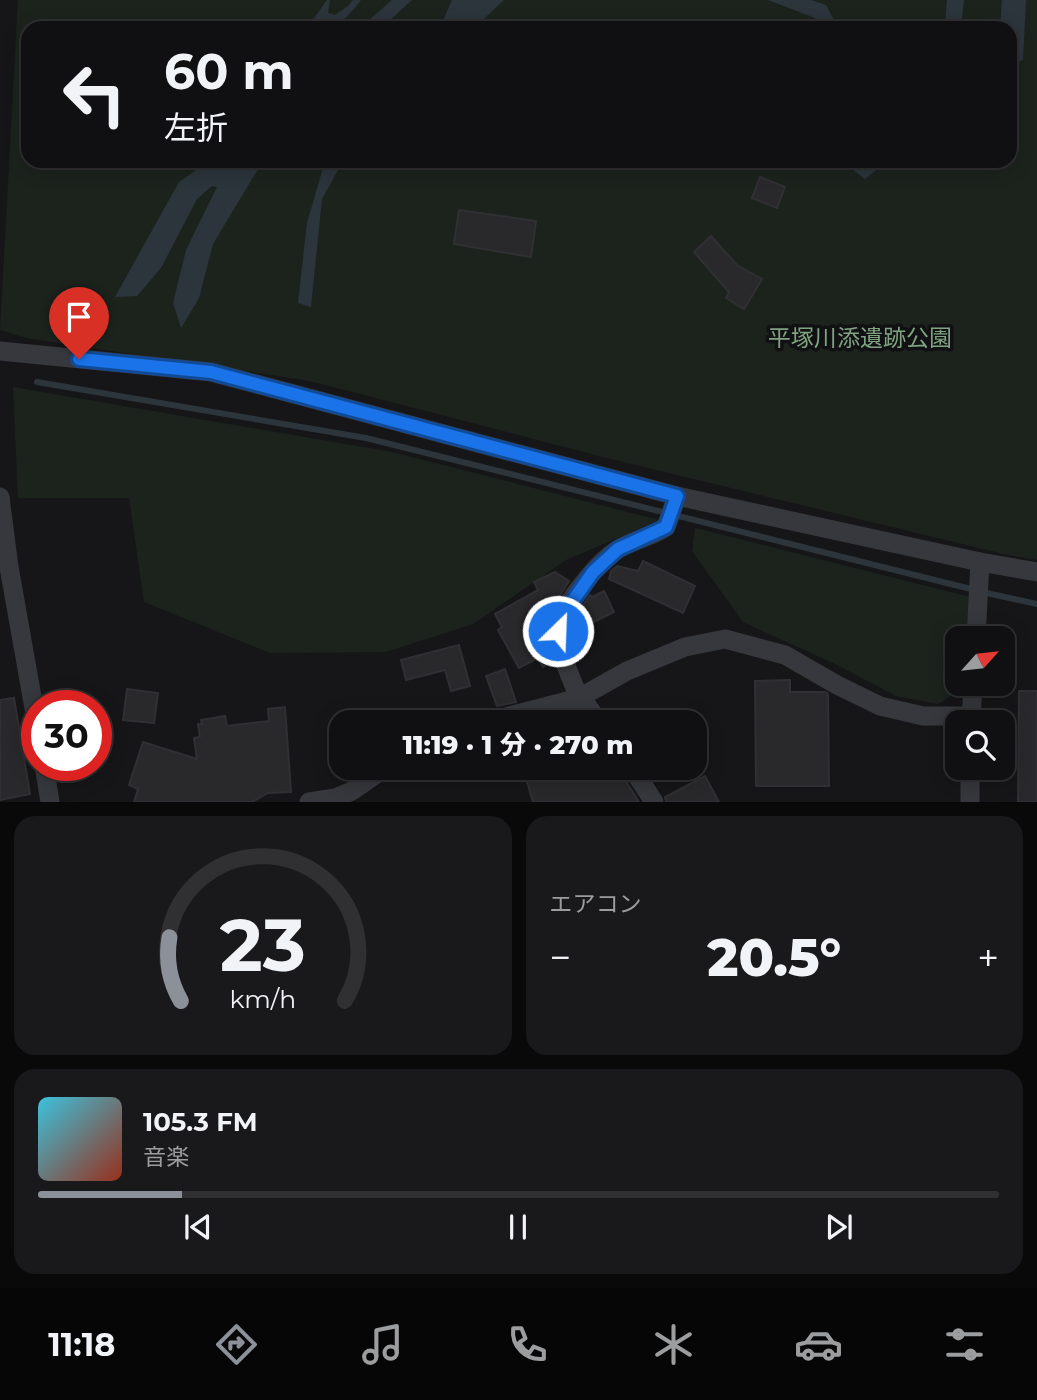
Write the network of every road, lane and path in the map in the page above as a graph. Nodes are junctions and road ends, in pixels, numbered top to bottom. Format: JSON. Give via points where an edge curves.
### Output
{"nodes":[{"id":1,"x":0,"y":351,"type":"edge"},
{"id":2,"x":677,"y":496,"type":"junction"},
{"id":3,"x":0,"y":497,"type":"edge"},
{"id":4,"x":980,"y":562,"type":"junction"},
{"id":5,"x":1037,"y":572,"type":"edge"},
{"id":6,"x":976,"y":626,"type":"edge"},
{"id":7,"x":31,"y":690,"type":"edge"},
{"id":8,"x":579,"y":698,"type":"junction"},
{"id":9,"x":532,"y":710,"type":"edge"},
{"id":10,"x":590,"y":710,"type":"edge"},
{"id":11,"x":945,"y":717,"type":"edge"},
{"id":12,"x":368,"y":780,"type":"edge"},
{"id":13,"x":640,"y":780,"type":"edge"},
{"id":14,"x":970,"y":780,"type":"edge"},
{"id":15,"x":47,"y":781,"type":"edge"},
{"id":16,"x":50,"y":802,"type":"edge"},
{"id":17,"x":309,"y":802,"type":"edge"},
{"id":18,"x":654,"y":802,"type":"edge"},
{"id":19,"x":970,"y":802,"type":"edge"}],
"edges":[{"from":1,"to":2,"type":"street","via":[[211,372]]},
{"from":2,"to":4,"type":"street"},
{"from":2,"to":8,"type":"street","via":[[666,527],[618,549],[593,572],[560,619],[564,658]]},
{"from":3,"to":7,"type":"street"},
{"from":4,"to":5,"type":"street"},
{"from":4,"to":6,"type":"street"},
{"from":8,"to":9,"type":"street"},
{"from":8,"to":10,"type":"street"},
{"from":8,"to":11,"type":"street","via":[[627,671],[685,647],[725,639],[785,655],[880,706]]},
{"from":12,"to":17,"type":"street","via":[[335,798]]},
{"from":13,"to":18,"type":"street"},
{"from":14,"to":19,"type":"street"},
{"from":15,"to":16,"type":"street"}]}
